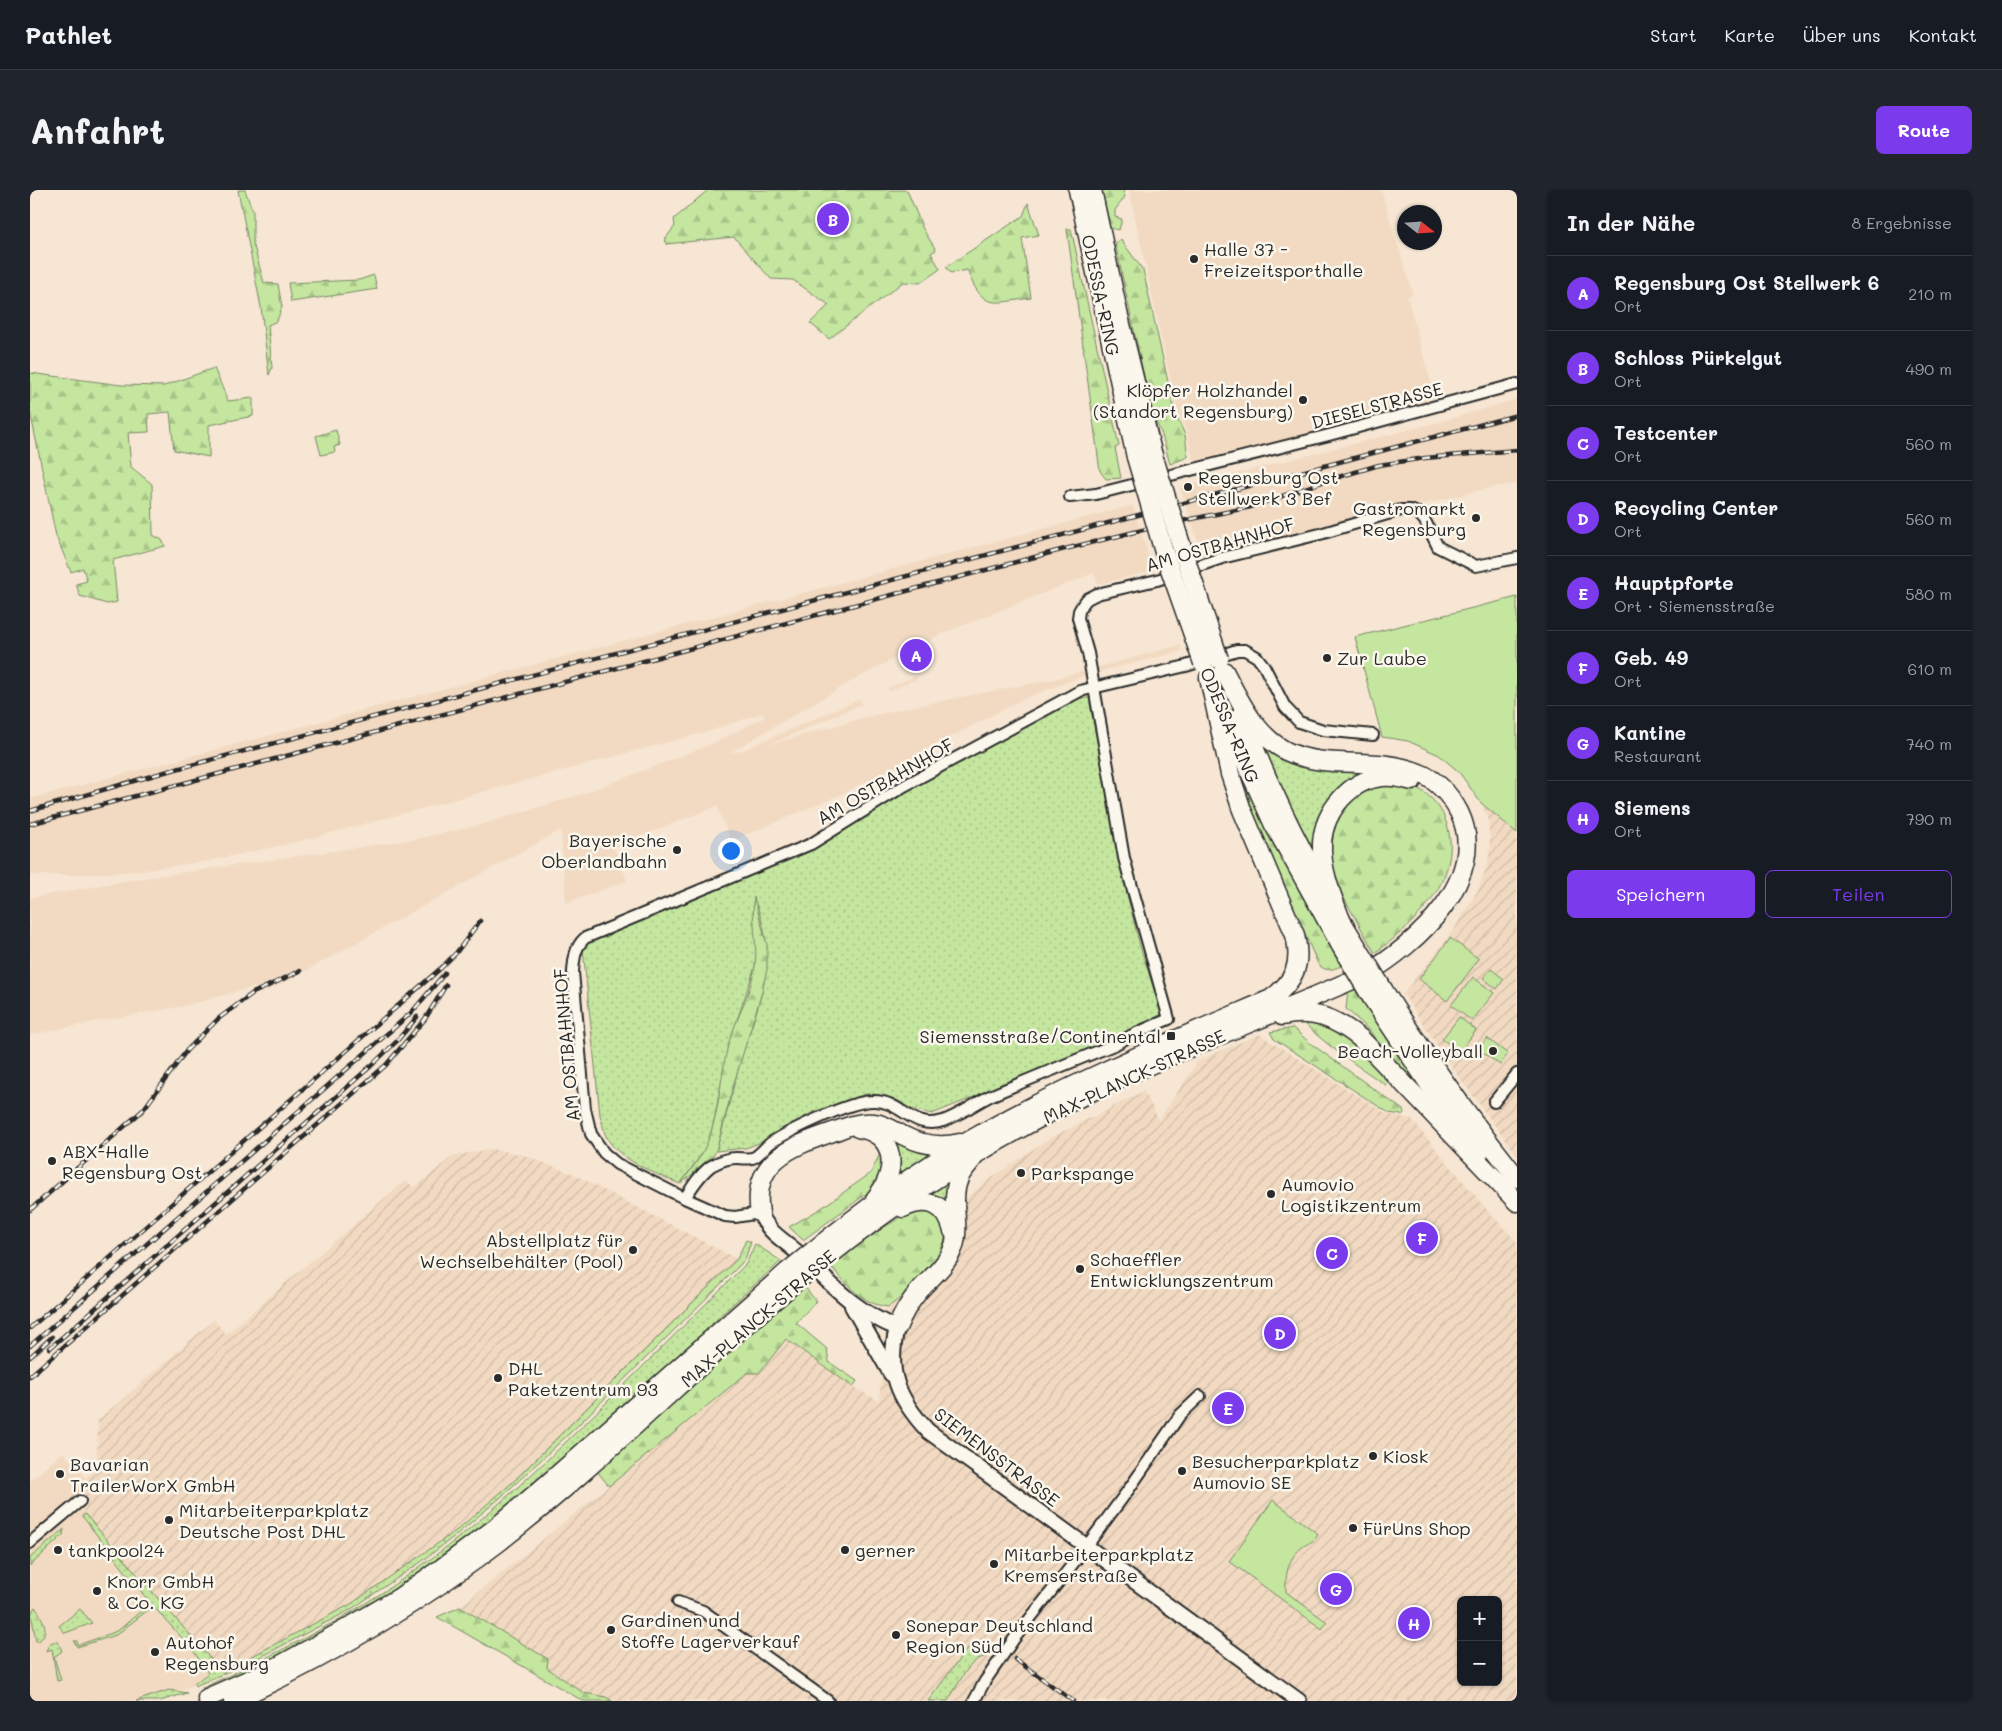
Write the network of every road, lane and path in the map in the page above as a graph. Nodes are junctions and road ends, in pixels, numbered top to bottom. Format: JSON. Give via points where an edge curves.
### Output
{"nodes":[{"id":1,"x":1078,"y":190,"type":"edge"},
{"id":2,"x":1092,"y":190,"type":"edge"},
{"id":3,"x":1517,"y":384,"type":"edge"},
{"id":4,"x":1144,"y":454,"type":"junction"},
{"id":5,"x":1070,"y":497,"type":"dead end"},
{"id":6,"x":1517,"y":558,"type":"edge"},
{"id":7,"x":1214,"y":668,"type":"junction"},
{"id":8,"x":1093,"y":688,"type":"junction"},
{"id":9,"x":1373,"y":735,"type":"dead end"},
{"id":10,"x":1341,"y":920,"type":"junction"},
{"id":11,"x":1347,"y":943,"type":"junction"},
{"id":12,"x":1378,"y":995,"type":"junction"},
{"id":13,"x":1238,"y":1028,"type":"junction"},
{"id":14,"x":1170,"y":1042,"type":"junction"},
{"id":15,"x":1517,"y":1074,"type":"edge"},
{"id":16,"x":1494,"y":1102,"type":"dead end"},
{"id":17,"x":848,"y":1127,"type":"junction"},
{"id":18,"x":974,"y":1147,"type":"junction"},
{"id":19,"x":1517,"y":1178,"type":"edge"},
{"id":20,"x":685,"y":1198,"type":"junction"},
{"id":21,"x":1517,"y":1201,"type":"edge"},
{"id":22,"x":760,"y":1213,"type":"junction"},
{"id":23,"x":871,"y":1215,"type":"junction"},
{"id":24,"x":956,"y":1240,"type":"junction"},
{"id":25,"x":792,"y":1276,"type":"junction"},
{"id":26,"x":849,"y":1302,"type":"junction"},
{"id":27,"x":897,"y":1328,"type":"junction"},
{"id":28,"x":895,"y":1381,"type":"junction"},
{"id":29,"x":1200,"y":1396,"type":"dead end"},
{"id":30,"x":80,"y":1501,"type":"dead end"},
{"id":31,"x":30,"y":1543,"type":"edge"},
{"id":32,"x":1086,"y":1548,"type":"junction"},
{"id":33,"x":678,"y":1602,"type":"dead end"},
{"id":34,"x":207,"y":1698,"type":"dead end"},
{"id":35,"x":233,"y":1701,"type":"edge"},
{"id":36,"x":828,"y":1701,"type":"edge"},
{"id":37,"x":974,"y":1701,"type":"edge"},
{"id":38,"x":1299,"y":1701,"type":"edge"}],
"edges":[{"from":1,"to":4,"type":"highway","name":"ODESSA-RING"},
{"from":2,"to":4,"type":"highway","name":"ODESSA-RING"},
{"from":3,"to":5,"type":"street","name":"DIESELSTRASSE","via":[[1286,446],[1096,494]]},
{"from":4,"to":7,"type":"highway","name":"ODESSA-RING","bridge":true,"via":[[1182,548]]},
{"from":6,"to":8,"type":"street","name":"AM OSTBAHNHOF","via":[[1476,566],[1438,548],[1418,512],[1401,510],[1222,558],[1157,580],[1096,594],[1082,604],[1078,618]]},
{"from":7,"to":10,"type":"highway","name":"ODESSA-RING","via":[[1285,816]]},
{"from":7,"to":11,"type":"highway","name":"ODESSA-RING","via":[[1241,756],[1274,825]]},
{"from":7,"to":13,"type":"highway","via":[[1251,719],[1274,744],[1301,756],[1326,761],[1389,765],[1419,773],[1448,794],[1466,832],[1464,859],[1452,892],[1442,909],[1414,940],[1366,974]]},
{"from":7,"to":14,"type":"highway","via":[[1230,774],[1242,810],[1287,913],[1298,954],[1290,981],[1271,999]]},
{"from":8,"to":9,"type":"street","name":"AM OSTBAHNHOF","via":[[1245,650],[1264,666],[1284,707],[1300,722],[1323,730]]},
{"from":8,"to":20,"type":"street","name":"AM OSTBAHNHOF","via":[[1124,858],[1169,1019],[989,1097],[944,1120],[922,1123],[883,1101],[871,1100],[837,1110],[771,1143],[754,1157],[734,1158],[709,1167]]},
{"from":8,"to":20,"type":"street","name":"AM OSTBAHNHOF","via":[[1080,691],[904,786],[811,844],[591,934],[580,943],[575,953],[573,972],[591,1134],[604,1153],[617,1164]]},
{"from":10,"to":11,"type":"highway","name":"ODESSA-RING"},
{"from":10,"to":14,"type":"highway","via":[[1330,889],[1322,841],[1330,814],[1340,799],[1352,788],[1380,777],[1412,781],[1430,791],[1449,815],[1456,844],[1444,888],[1422,919],[1378,955],[1345,973]]},
{"from":11,"to":12,"type":"highway","name":"ODESSA-RING","bridge":true},
{"from":12,"to":19,"type":"highway","name":"ODESSA-RING"},
{"from":12,"to":21,"type":"highway","name":"ODESSA-RING","via":[[1429,1084]]},
{"from":13,"to":18,"type":"highway","name":"MAX-PLANCK-STRASSE","via":[[1098,1088]]},
{"from":13,"to":21,"type":"highway","via":[[1297,1012],[1332,1020],[1347,1028]]},
{"from":14,"to":18,"type":"highway","name":"MAX-PLANCK-STRASSE","via":[[1041,1102]]},
{"from":15,"to":16,"type":"street"},
{"from":17,"to":18,"type":"highway","via":[[862,1122],[874,1123],[887,1126],[913,1141],[933,1146]]},
{"from":17,"to":22,"type":"highway","via":[[792,1147],[775,1159],[765,1172],[759,1192]]},
{"from":17,"to":23,"type":"highway","via":[[861,1128],[878,1136],[891,1156],[889,1178]]},
{"from":18,"to":23,"type":"highway","name":"MAX-PLANCK-STRASSE"},
{"from":18,"to":24,"type":"highway","via":[[956,1189]]},
{"from":20,"to":22,"type":"street","name":"AM OSTBAHNHOF","via":[[725,1216]]},
{"from":22,"to":26,"type":"street","via":[[772,1233],[797,1252]]},
{"from":23,"to":24,"type":"highway","via":[[914,1203],[933,1204],[944,1211]]},
{"from":23,"to":25,"type":"highway","name":"MAX-PLANCK-STRASSE","bridge":true},
{"from":24,"to":27,"type":"highway","via":[[952,1252],[918,1292]]},
{"from":25,"to":34,"type":"highway","name":"MAX-PLANCK-STRASSE","via":[[494,1529],[439,1570],[344,1630],[275,1668]]},
{"from":25,"to":35,"type":"highway","name":"MAX-PLANCK-STRASSE","via":[[557,1494],[471,1562],[353,1640]]},
{"from":26,"to":27,"type":"street","via":[[878,1321]]},
{"from":26,"to":28,"type":"street"},
{"from":27,"to":28,"type":"street","name":"SIEMENSSTRASSE","via":[[892,1353]]},
{"from":28,"to":32,"type":"street","name":"SIEMENSSTRASSE","via":[[910,1412],[928,1431]]},
{"from":29,"to":32,"type":"street","via":[[1180,1415]]},
{"from":30,"to":31,"type":"street"},
{"from":32,"to":37,"type":"street","via":[[1014,1639]]},
{"from":32,"to":38,"type":"street","name":"SIEMENSSTRASSE"},
{"from":33,"to":36,"type":"street","via":[[703,1611]]}]}
